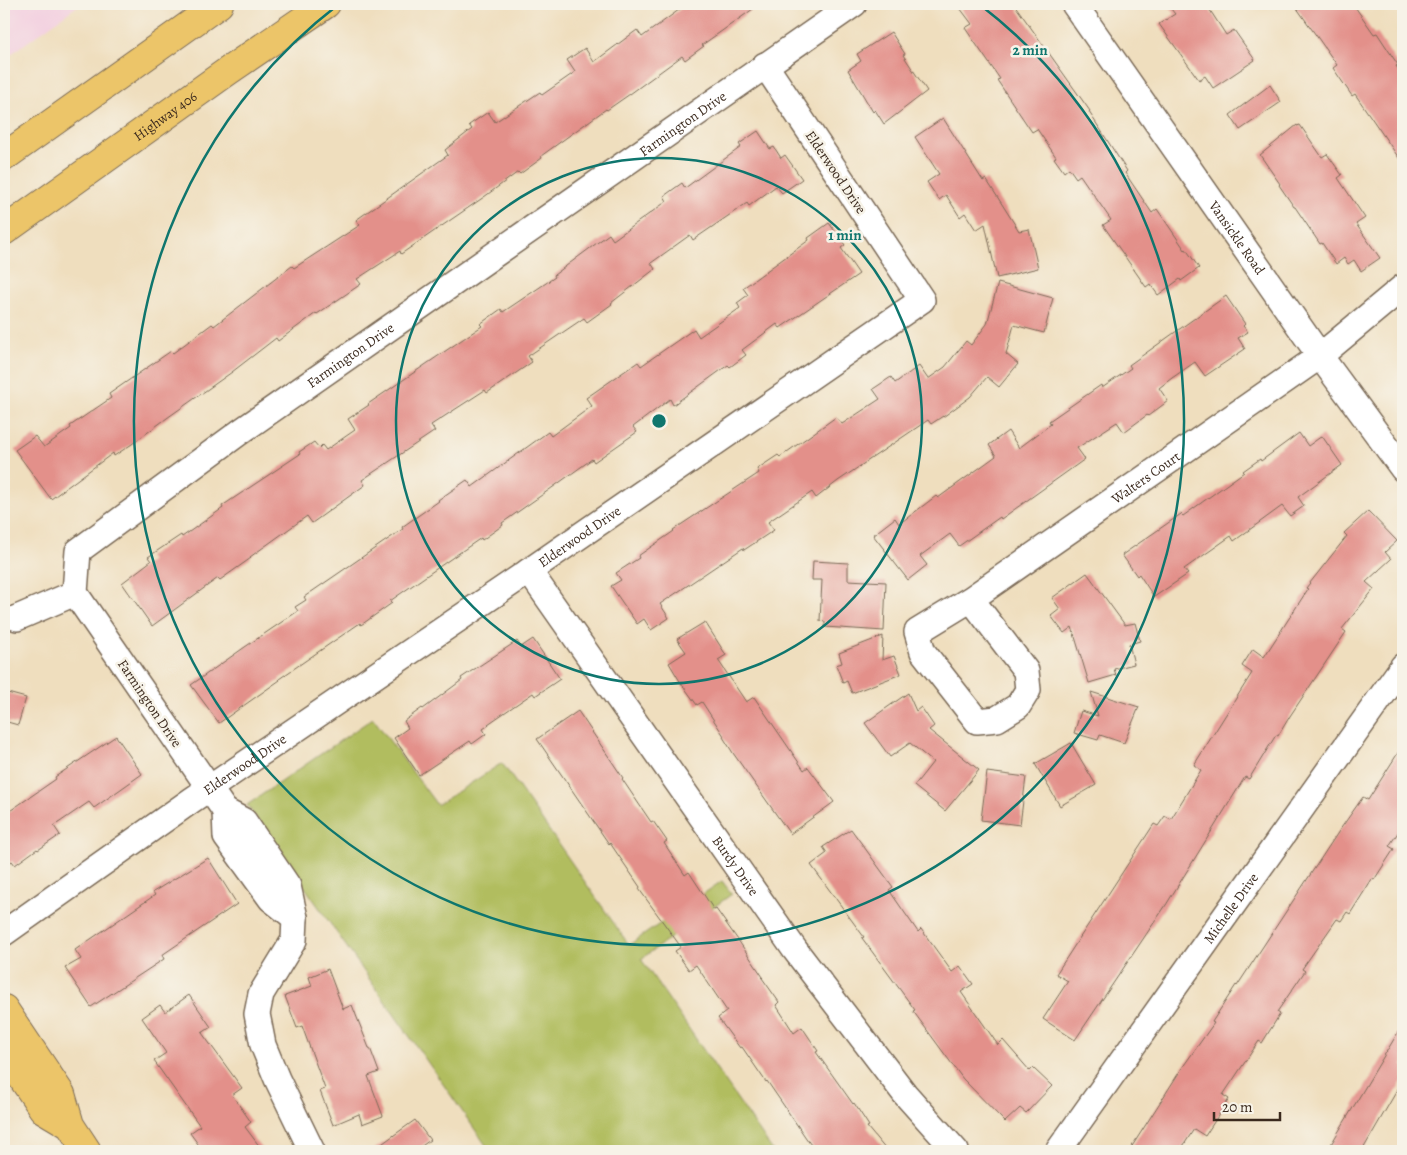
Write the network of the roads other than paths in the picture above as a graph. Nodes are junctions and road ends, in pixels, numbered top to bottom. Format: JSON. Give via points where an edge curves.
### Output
{"nodes":[{"id":1,"x":220,"y":4,"type":"edge"},
{"id":2,"x":326,"y":4,"type":"edge"},
{"id":3,"x":854,"y":4,"type":"edge"},
{"id":4,"x":1074,"y":4,"type":"edge"},
{"id":5,"x":765,"y":65,"type":"junction"},
{"id":6,"x":4,"y":157,"type":"edge"},
{"id":7,"x":4,"y":231,"type":"edge"},
{"id":8,"x":1403,"y":287,"type":"edge"},
{"id":9,"x":1320,"y":356,"type":"junction"},
{"id":10,"x":1403,"y":469,"type":"edge"},
{"id":11,"x":529,"y":571,"type":"junction"},
{"id":12,"x":75,"y":593,"type":"junction"},
{"id":13,"x":971,"y":598,"type":"junction"},
{"id":14,"x":17,"y":618,"type":"dead end"},
{"id":15,"x":1403,"y":666,"type":"edge"},
{"id":16,"x":210,"y":789,"type":"junction"},
{"id":17,"x":4,"y":933,"type":"edge"},
{"id":18,"x":4,"y":1009,"type":"edge"},
{"id":19,"x":4,"y":1051,"type":"edge"},
{"id":20,"x":70,"y":1125,"type":"junction"},
{"id":21,"x":87,"y":1151,"type":"edge"},
{"id":22,"x":312,"y":1151,"type":"edge"},
{"id":23,"x":956,"y":1151,"type":"edge"},
{"id":24,"x":1058,"y":1151,"type":"edge"}],
"edges":[{"from":1,"to":6,"type":"main road"},
{"from":2,"to":7,"type":"main road","name":"Highway 406"},
{"from":3,"to":5,"type":"street","name":"Farmington Drive"},
{"from":4,"to":9,"type":"street","name":"Vansickle Road"},
{"from":5,"to":11,"type":"street","name":"Elderwood Drive","via":[[922,300]]},
{"from":5,"to":12,"type":"street","name":"Farmington Drive","via":[[240,432],[78,551]]},
{"from":8,"to":9,"type":"street","name":"Walters Court"},
{"from":9,"to":10,"type":"street","name":"Vansickle Road"},
{"from":9,"to":13,"type":"street","name":"Walters Court"},
{"from":11,"to":16,"type":"street","name":"Elderwood Drive"},
{"from":11,"to":23,"type":"street","name":"Burdy Drive","via":[[795,950],[905,1094]]},
{"from":12,"to":14,"type":"street"},
{"from":12,"to":16,"type":"street","name":"Farmington Drive"},
{"from":13,"to":13,"type":"street","name":"Walters Court","via":[[917,632],[923,652],[977,721],[997,719],[1018,706],[1028,690],[1026,671]]},
{"from":15,"to":24,"type":"street","name":"Michelle Drive"},
{"from":16,"to":17,"type":"street","name":"Elderwood Drive"},
{"from":16,"to":22,"type":"street","name":"Farmington Drive","via":[[225,811],[244,821],[288,886],[295,918],[294,940],[261,994],[257,1014],[263,1045]]},
{"from":18,"to":20,"type":"main road","via":[[61,1094]]},
{"from":19,"to":20,"type":"main road","via":[[43,1109]]},
{"from":20,"to":21,"type":"main road"}]}
